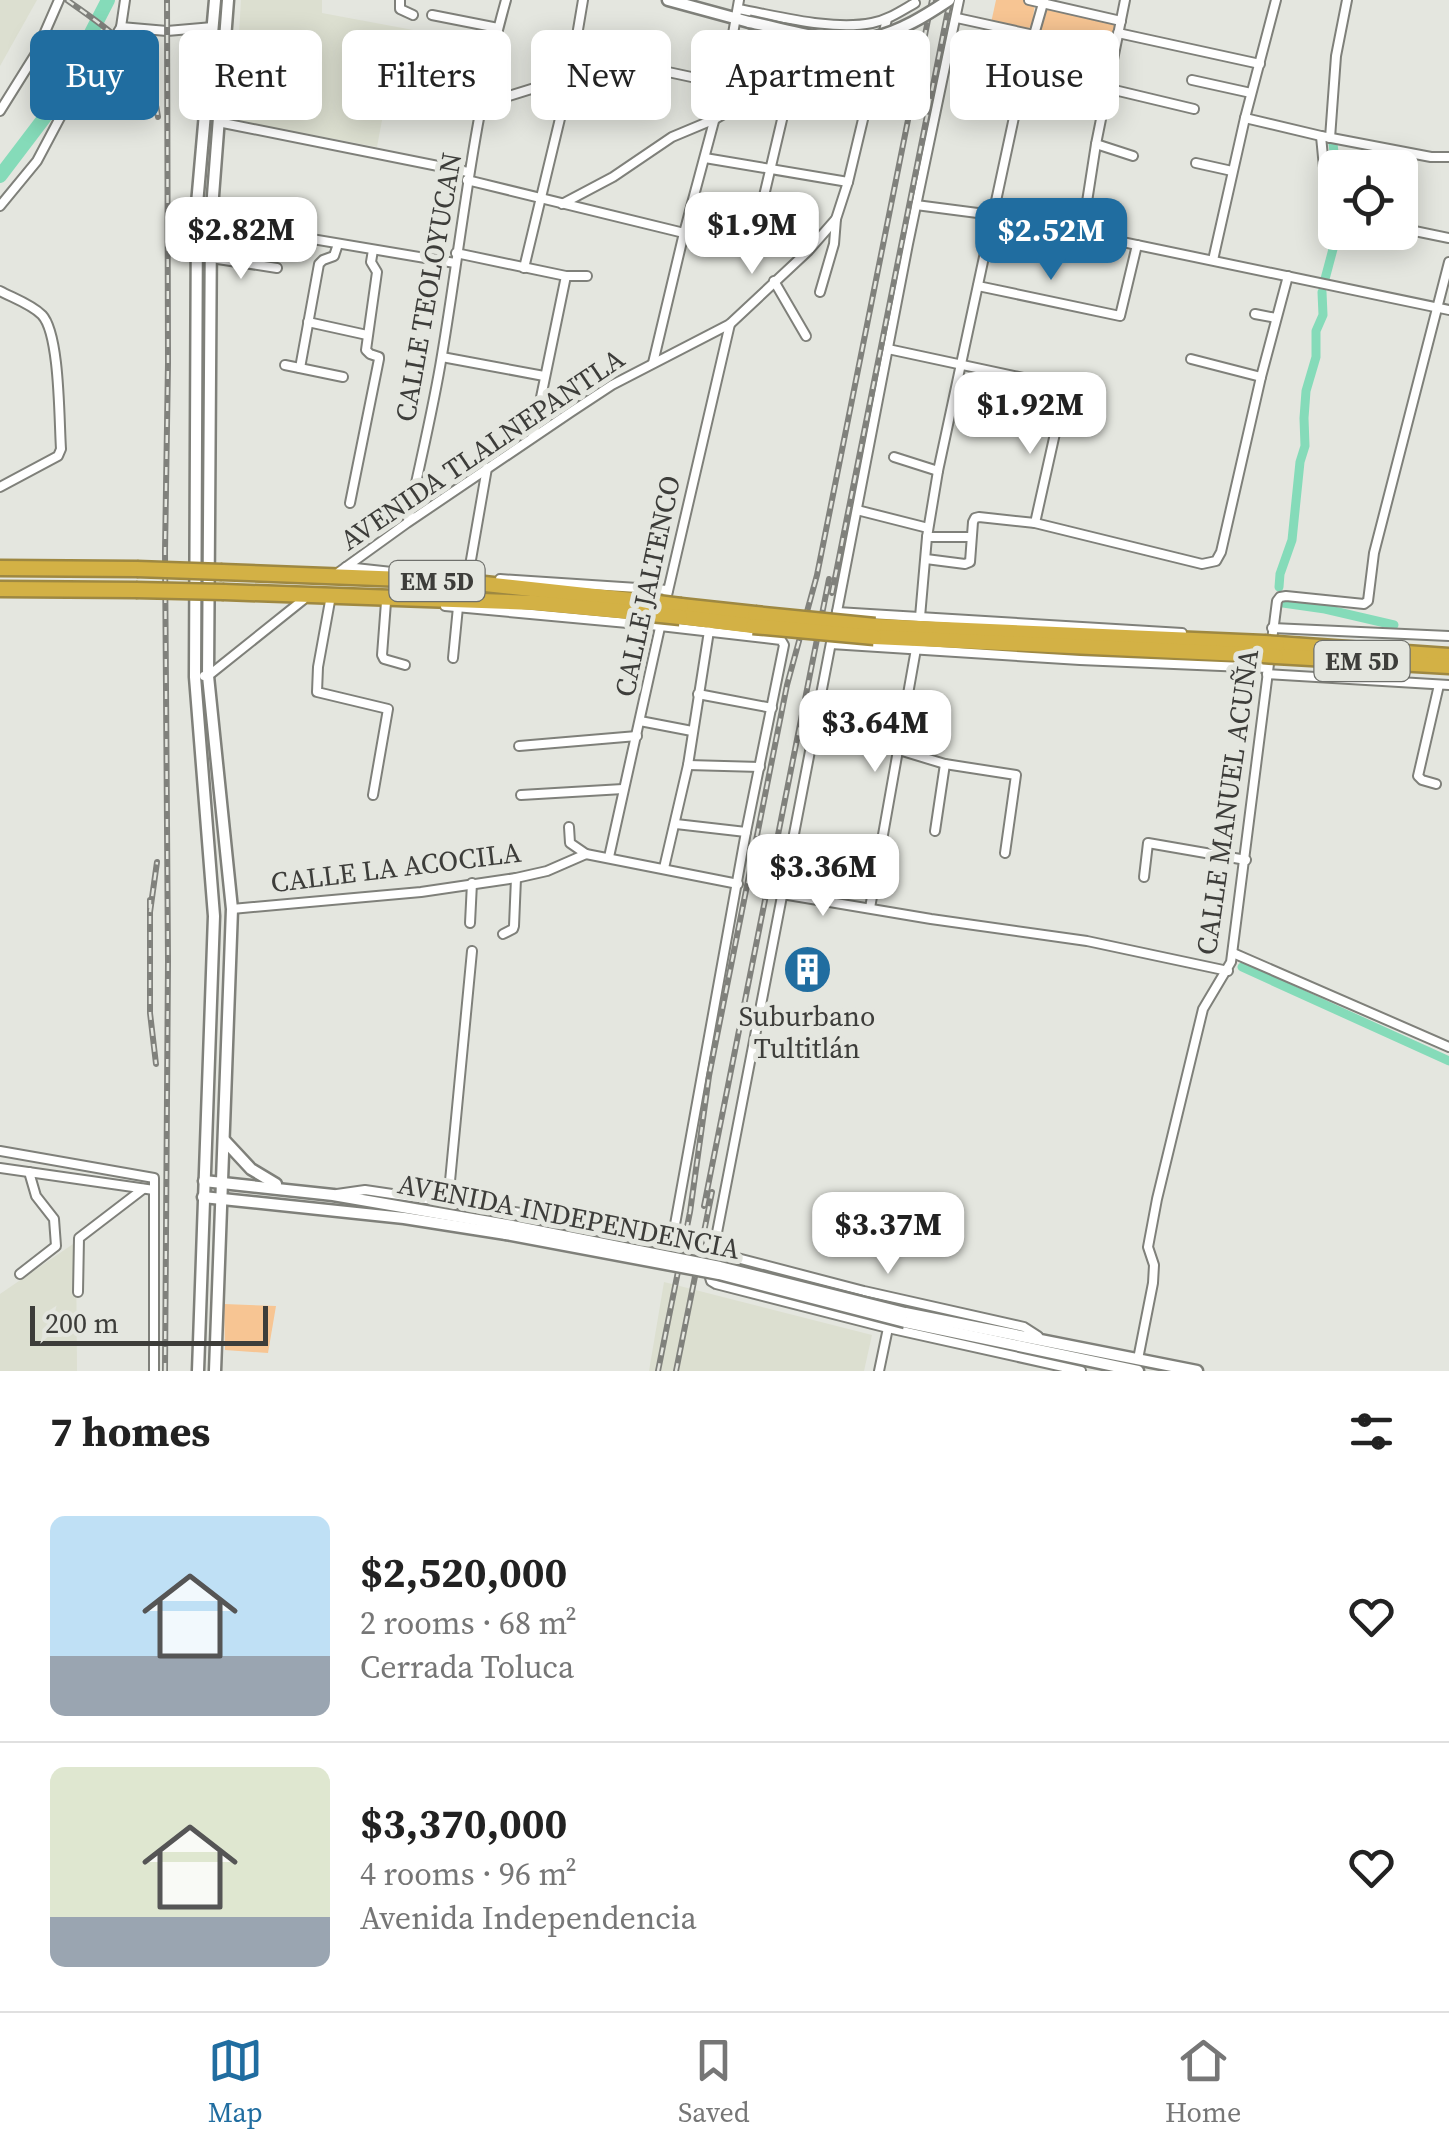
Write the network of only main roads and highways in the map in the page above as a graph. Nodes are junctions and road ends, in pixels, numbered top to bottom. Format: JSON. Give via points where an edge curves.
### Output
{"nodes":[{"id":1,"x":214,"y":0,"type":"edge"},
{"id":2,"x":228,"y":0,"type":"edge"},
{"id":3,"x":668,"y":0,"type":"edge"},
{"id":4,"x":949,"y":0,"type":"edge"},
{"id":5,"x":741,"y":12,"type":"edge"},
{"id":6,"x":0,"y":568,"type":"edge"},
{"id":7,"x":0,"y":589,"type":"edge"},
{"id":8,"x":654,"y":614,"type":"junction"},
{"id":9,"x":1270,"y":651,"type":"junction"},
{"id":10,"x":1449,"y":656,"type":"edge"},
{"id":11,"x":1449,"y":666,"type":"edge"},
{"id":12,"x":225,"y":1140,"type":"junction"},
{"id":13,"x":204,"y":1182,"type":"junction"},
{"id":14,"x":223,"y":1182,"type":"junction"},
{"id":15,"x":286,"y":1188,"type":"junction"},
{"id":16,"x":203,"y":1198,"type":"junction"},
{"id":17,"x":222,"y":1199,"type":"junction"},
{"id":18,"x":507,"y":1229,"type":"junction"},
{"id":19,"x":905,"y":1317,"type":"junction"},
{"id":20,"x":1136,"y":1367,"type":"edge"},
{"id":21,"x":198,"y":1371,"type":"edge"},
{"id":22,"x":215,"y":1371,"type":"edge"},
{"id":23,"x":1196,"y":1371,"type":"edge"}],
"edges":[{"from":1,"to":13,"type":"main road","via":[[196,204],[194,677],[214,916]]},
{"from":2,"to":12,"type":"main road","via":[[211,222],[208,676],[232,909]]},
{"from":3,"to":5,"type":"main road"},
{"from":4,"to":5,"type":"main road","bridge":true,"via":[[906,26],[852,40]]},
{"from":6,"to":8,"type":"highway","number":"EM 5D","bridge":true,"via":[[457,581]]},
{"from":7,"to":8,"type":"highway","number":"EM 5D","bridge":true,"via":[[535,603]]},
{"from":8,"to":9,"type":"highway","number":"EM 5D","bridge":true},
{"from":9,"to":10,"type":"highway","number":"EM 5D"},
{"from":9,"to":11,"type":"highway","number":"EM 5D"},
{"from":12,"to":14,"type":"main road"},
{"from":12,"to":15,"type":"main road","via":[[251,1169]]},
{"from":13,"to":14,"type":"main road","name":"AVENIDA INDEPENDENCIA"},
{"from":13,"to":16,"type":"main road"},
{"from":14,"to":15,"type":"main road","name":"AVENIDA INDEPENDENCIA"},
{"from":14,"to":17,"type":"main road"},
{"from":15,"to":18,"type":"main road","name":"AVENIDA INDEPENDENCIA"},
{"from":16,"to":17,"type":"main road","name":"AVENIDA INDEPENDENCIA"},
{"from":16,"to":21,"type":"main road"},
{"from":17,"to":18,"type":"main road","name":"AVENIDA INDEPENDENCIA"},
{"from":17,"to":22,"type":"main road"},
{"from":18,"to":19,"type":"main road","name":"AVENIDA INDEPENDENCIA","bridge":true},
{"from":19,"to":20,"type":"main road","name":"AVENIDA INDEPENDENCIA"},
{"from":19,"to":20,"type":"main road","name":"AVENIDA INDEPENDENCIA","via":[[1044,1341]]},
{"from":20,"to":23,"type":"main road","name":"AVENIDA INDEPENDENCIA"}]}
